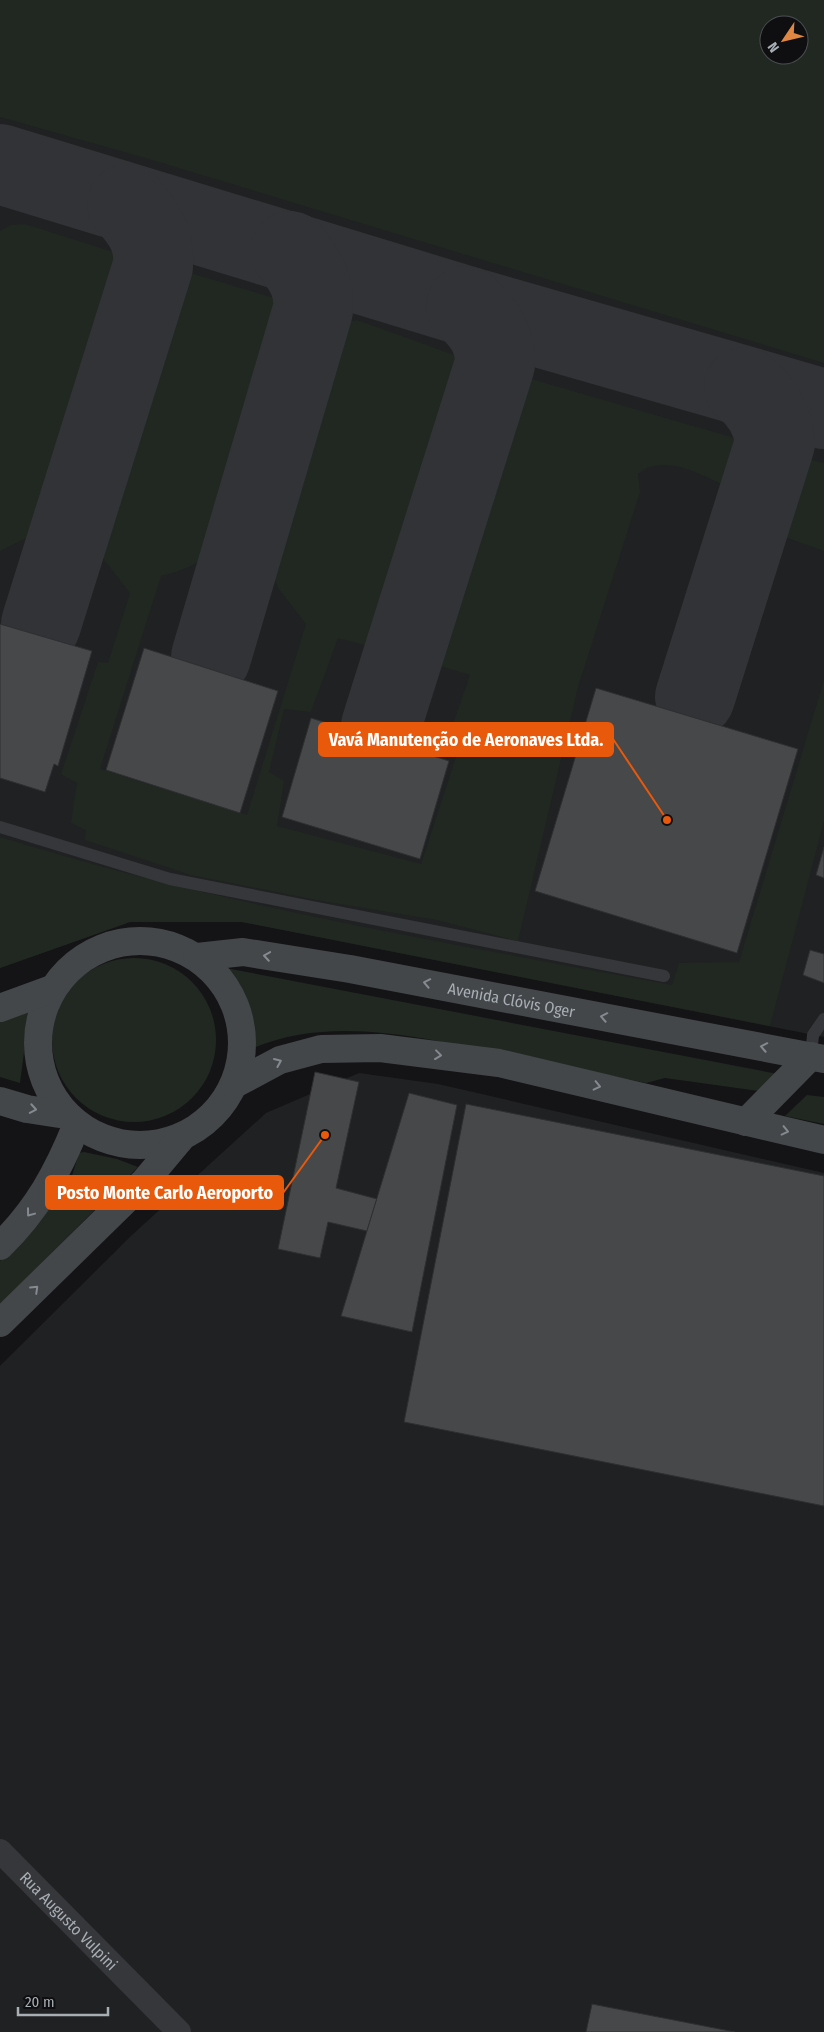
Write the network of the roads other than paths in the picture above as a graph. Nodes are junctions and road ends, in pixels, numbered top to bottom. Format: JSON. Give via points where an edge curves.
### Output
{"nodes":[{"id":1,"x":0,"y":827,"type":"edge"},
{"id":2,"x":197,"y":957,"type":"junction"},
{"id":3,"x":664,"y":976,"type":"dead end"},
{"id":4,"x":52,"y":989,"type":"junction"},
{"id":5,"x":0,"y":1008,"type":"edge"},
{"id":6,"x":824,"y":1018,"type":"edge"},
{"id":7,"x":820,"y":1063,"type":"edge"},
{"id":8,"x":235,"y":1084,"type":"junction"},
{"id":9,"x":0,"y":1101,"type":"edge"},
{"id":10,"x":72,"y":1119,"type":"junction"},
{"id":11,"x":746,"y":1122,"type":"junction"},
{"id":12,"x":181,"y":1138,"type":"junction"},
{"id":13,"x":824,"y":1140,"type":"edge"},
{"id":14,"x":0,"y":1246,"type":"edge"},
{"id":15,"x":0,"y":1323,"type":"edge"},
{"id":16,"x":0,"y":1851,"type":"edge"},
{"id":17,"x":179,"y":2032,"type":"edge"}],
"edges":[{"from":1,"to":3,"type":"lane","via":[[170,879]]},
{"from":2,"to":4,"type":"main road","via":[[172,945],[145,940],[118,942],[92,952],[70,967]]},
{"from":7,"to":2,"type":"main road","name":"Avenida Clóvis Oger","one_way":true,"via":[[350,968],[243,952]]},
{"from":2,"to":8,"type":"main road","via":[[223,982],[238,1014],[243,1049]]},
{"from":4,"to":5,"type":"main road"},
{"from":4,"to":10,"type":"main road","via":[[40,1020],[38,1054],[47,1087]]},
{"from":6,"to":7,"type":"lane","via":[[813,1034]]},
{"from":7,"to":11,"type":"main road"},
{"from":8,"to":11,"type":"main road","one_way":true,"via":[[280,1060],[321,1049],[380,1048],[499,1063]]},
{"from":8,"to":12,"type":"main road","via":[[209,1119]]},
{"from":9,"to":10,"type":"main road","one_way":true},
{"from":10,"to":12,"type":"main road","via":[[100,1138],[127,1145],[154,1145]]},
{"from":10,"to":14,"type":"main road","one_way":true,"via":[[62,1163],[43,1196]]},
{"from":11,"to":13,"type":"main road","one_way":true},
{"from":15,"to":12,"type":"main road","one_way":true,"via":[[145,1181]]},
{"from":16,"to":17,"type":"street","name":"Rua Augusto Vulpini"}]}
